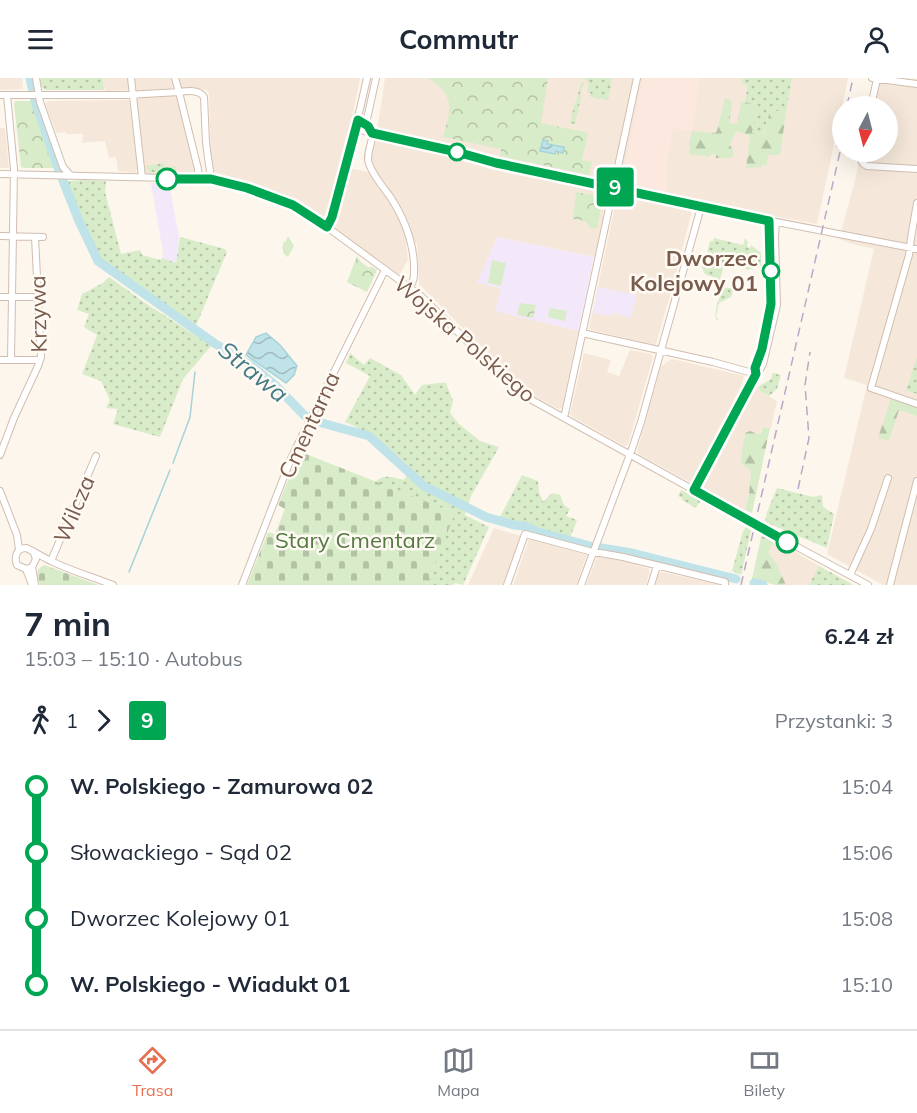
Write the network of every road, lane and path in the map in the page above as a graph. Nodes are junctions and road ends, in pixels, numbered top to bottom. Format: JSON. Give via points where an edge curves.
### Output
{"nodes":[{"id":1,"x":36,"y":78,"type":"edge"},
{"id":2,"x":131,"y":78,"type":"edge"},
{"id":3,"x":175,"y":78,"type":"edge"},
{"id":4,"x":367,"y":78,"type":"edge"},
{"id":5,"x":376,"y":78,"type":"edge"},
{"id":6,"x":636,"y":78,"type":"edge"},
{"id":7,"x":872,"y":78,"type":"edge"},
{"id":8,"x":877,"y":79,"type":"edge"},
{"id":9,"x":917,"y":84,"type":"edge"},
{"id":10,"x":179,"y":92,"type":"junction"},
{"id":11,"x":133,"y":94,"type":"junction"},
{"id":12,"x":4,"y":95,"type":"edge"},
{"id":13,"x":36,"y":95,"type":"junction"},
{"id":14,"x":873,"y":96,"type":"edge"},
{"id":15,"x":357,"y":123,"type":"junction"},
{"id":16,"x":368,"y":126,"type":"junction"},
{"id":17,"x":372,"y":133,"type":"junction"},
{"id":18,"x":862,"y":162,"type":"edge"},
{"id":19,"x":917,"y":169,"type":"edge"},
{"id":20,"x":0,"y":174,"type":"edge"},
{"id":21,"x":14,"y":174,"type":"junction"},
{"id":22,"x":67,"y":176,"type":"junction"},
{"id":23,"x":142,"y":177,"type":"junction"},
{"id":24,"x":199,"y":178,"type":"junction"},
{"id":25,"x":211,"y":179,"type":"junction"},
{"id":26,"x":613,"y":187,"type":"junction"},
{"id":27,"x":917,"y":203,"type":"edge"},
{"id":28,"x":701,"y":207,"type":"junction"},
{"id":29,"x":773,"y":221,"type":"junction"},
{"id":30,"x":327,"y":227,"type":"junction"},
{"id":31,"x":0,"y":236,"type":"edge"},
{"id":32,"x":13,"y":236,"type":"junction"},
{"id":33,"x":35,"y":237,"type":"junction"},
{"id":34,"x":43,"y":237,"type":"dead end"},
{"id":35,"x":913,"y":249,"type":"edge"},
{"id":36,"x":385,"y":270,"type":"junction"},
{"id":37,"x":410,"y":287,"type":"junction"},
{"id":38,"x":0,"y":297,"type":"edge"},
{"id":39,"x":11,"y":297,"type":"junction"},
{"id":40,"x":38,"y":297,"type":"junction"},
{"id":41,"x":582,"y":333,"type":"junction"},
{"id":42,"x":661,"y":351,"type":"junction"},
{"id":43,"x":0,"y":360,"type":"edge"},
{"id":44,"x":11,"y":360,"type":"junction"},
{"id":45,"x":40,"y":360,"type":"junction"},
{"id":46,"x":756,"y":374,"type":"junction"},
{"id":47,"x":917,"y":404,"type":"edge"},
{"id":48,"x":562,"y":416,"type":"junction"},
{"id":49,"x":630,"y":454,"type":"junction"},
{"id":50,"x":0,"y":455,"type":"edge"},
{"id":51,"x":96,"y":456,"type":"dead end"},
{"id":52,"x":888,"y":478,"type":"dead end"},
{"id":53,"x":917,"y":482,"type":"edge"},
{"id":54,"x":694,"y":490,"type":"junction"},
{"id":55,"x":0,"y":491,"type":"edge"},
{"id":56,"x":753,"y":523,"type":"dead end"},
{"id":57,"x":762,"y":528,"type":"dead end"},
{"id":58,"x":17,"y":535,"type":"junction"},
{"id":59,"x":26,"y":548,"type":"junction"},
{"id":60,"x":595,"y":549,"type":"junction"},
{"id":61,"x":19,"y":550,"type":"junction"},
{"id":62,"x":34,"y":553,"type":"junction"},
{"id":63,"x":51,"y":561,"type":"junction"},
{"id":64,"x":31,"y":566,"type":"junction"},
{"id":65,"x":657,"y":566,"type":"junction"},
{"id":66,"x":850,"y":575,"type":"junction"},
{"id":67,"x":857,"y":582,"type":"edge"},
{"id":68,"x":725,"y":584,"type":"edge"},
{"id":69,"x":34,"y":585,"type":"edge"},
{"id":70,"x":113,"y":585,"type":"edge"},
{"id":71,"x":242,"y":585,"type":"edge"},
{"id":72,"x":507,"y":585,"type":"edge"},
{"id":73,"x":581,"y":585,"type":"edge"},
{"id":74,"x":651,"y":585,"type":"edge"},
{"id":75,"x":868,"y":585,"type":"edge"},
{"id":76,"x":890,"y":585,"type":"edge"}],
"edges":[{"from":1,"to":13,"type":"street"},
{"from":2,"to":11,"type":"street"},
{"from":3,"to":10,"type":"street"},
{"from":4,"to":15,"type":"street"},
{"from":5,"to":16,"type":"street"},
{"from":6,"to":26,"type":"street"},
{"from":7,"to":8,"type":"street"},
{"from":8,"to":9,"type":"street"},
{"from":8,"to":14,"type":"street"},
{"from":10,"to":11,"type":"street"},
{"from":10,"to":24,"type":"street"},
{"from":10,"to":25,"type":"street","via":[[204,96]]},
{"from":11,"to":13,"type":"street"},
{"from":11,"to":23,"type":"street"},
{"from":12,"to":13,"type":"street"},
{"from":12,"to":21,"type":"street"},
{"from":13,"to":22,"type":"street"},
{"from":15,"to":16,"type":"street"},
{"from":15,"to":17,"type":"street","via":[[358,130]]},
{"from":15,"to":30,"type":"street"},
{"from":16,"to":17,"type":"street"},
{"from":17,"to":26,"type":"street"},
{"from":17,"to":37,"type":"street","via":[[368,163],[393,202],[413,248],[414,277]]},
{"from":18,"to":19,"type":"street","via":[[867,166]]},
{"from":20,"to":21,"type":"street"},
{"from":21,"to":22,"type":"street","name":"Wojska Polskiego"},
{"from":21,"to":32,"type":"street"},
{"from":22,"to":23,"type":"street","name":"Wojska Polskiego"},
{"from":23,"to":24,"type":"street","name":"Wojska Polskiego"},
{"from":24,"to":25,"type":"street","name":"Wojska Polskiego"},
{"from":25,"to":30,"type":"street","name":"Wojska Polskiego","via":[[286,202]]},
{"from":26,"to":28,"type":"street"},
{"from":26,"to":41,"type":"street"},
{"from":27,"to":35,"type":"street"},
{"from":28,"to":29,"type":"street"},
{"from":28,"to":42,"type":"street"},
{"from":29,"to":35,"type":"street"},
{"from":29,"to":46,"type":"street","via":[[768,226],[775,313],[765,356]]},
{"from":30,"to":36,"type":"street","name":"Wojska Polskiego"},
{"from":31,"to":32,"type":"street"},
{"from":32,"to":33,"type":"street"},
{"from":32,"to":39,"type":"street"},
{"from":33,"to":34,"type":"street"},
{"from":33,"to":40,"type":"street","name":"Krzywa"},
{"from":35,"to":47,"type":"street","via":[[871,388]]},
{"from":36,"to":37,"type":"street","name":"Wojska Polskiego"},
{"from":36,"to":71,"type":"street","name":"Cmentarna","via":[[287,468]]},
{"from":37,"to":48,"type":"street","name":"Wojska Polskiego","via":[[521,394]]},
{"from":38,"to":39,"type":"street"},
{"from":39,"to":40,"type":"street"},
{"from":39,"to":44,"type":"street"},
{"from":40,"to":45,"type":"street","name":"Krzywa"},
{"from":41,"to":42,"type":"street"},
{"from":41,"to":48,"type":"street"},
{"from":42,"to":46,"type":"street"},
{"from":42,"to":49,"type":"street"},
{"from":43,"to":44,"type":"street"},
{"from":44,"to":45,"type":"street"},
{"from":45,"to":50,"type":"street","name":"Krzywa"},
{"from":46,"to":54,"type":"street"},
{"from":48,"to":49,"type":"street","name":"Wojska Polskiego"},
{"from":49,"to":54,"type":"street","name":"Wojska Polskiego"},
{"from":49,"to":60,"type":"street"},
{"from":51,"to":63,"type":"street","name":"Wilcza"},
{"from":52,"to":66,"type":"street"},
{"from":53,"to":76,"type":"street"},
{"from":54,"to":56,"type":"street","name":"Wojska Polskiego"},
{"from":55,"to":58,"type":"street"},
{"from":57,"to":66,"type":"street"},
{"from":58,"to":59,"type":"street"},
{"from":58,"to":61,"type":"street"},
{"from":59,"to":61,"type":"street"},
{"from":59,"to":62,"type":"street"},
{"from":60,"to":65,"type":"street"},
{"from":60,"to":72,"type":"street","via":[[525,534]]},
{"from":60,"to":73,"type":"street"},
{"from":61,"to":64,"type":"street","via":[[15,556],[19,567]]},
{"from":62,"to":63,"type":"street"},
{"from":62,"to":64,"type":"street"},
{"from":63,"to":64,"type":"street"},
{"from":63,"to":70,"type":"street"},
{"from":64,"to":69,"type":"street"},
{"from":65,"to":68,"type":"street"},
{"from":65,"to":74,"type":"street"},
{"from":66,"to":67,"type":"street"},
{"from":67,"to":75,"type":"street"}]}
